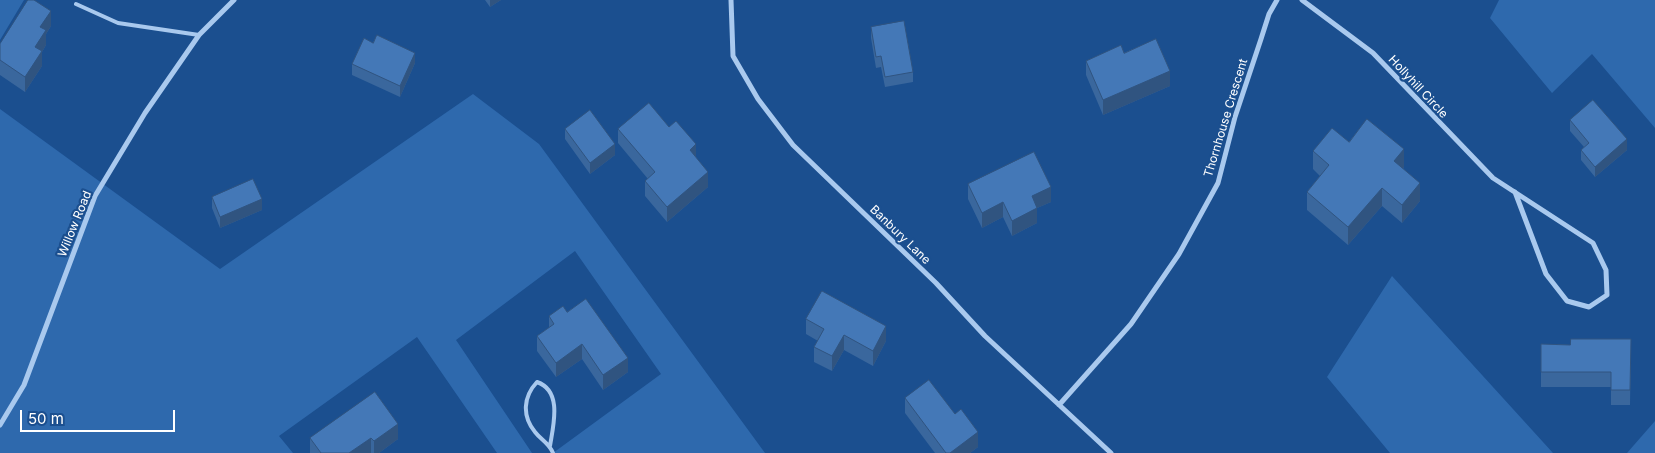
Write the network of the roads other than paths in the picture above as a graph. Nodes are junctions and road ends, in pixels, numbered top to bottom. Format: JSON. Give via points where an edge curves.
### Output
{"nodes":[{"id":1,"x":234,"y":0,"type":"edge"},
{"id":2,"x":731,"y":0,"type":"edge"},
{"id":3,"x":1277,"y":0,"type":"edge"},
{"id":4,"x":1302,"y":0,"type":"edge"},
{"id":5,"x":76,"y":4,"type":"dead end"},
{"id":6,"x":199,"y":35,"type":"junction"},
{"id":7,"x":1515,"y":192,"type":"junction"},
{"id":8,"x":1059,"y":405,"type":"junction"},
{"id":9,"x":0,"y":425,"type":"edge"},
{"id":10,"x":550,"y":446,"type":"junction"},
{"id":11,"x":553,"y":453,"type":"edge"},
{"id":12,"x":1111,"y":453,"type":"edge"}],
"edges":[{"from":1,"to":6,"type":"street","name":"Willow Road"},
{"from":2,"to":8,"type":"street","name":"Banbury Lane","via":[[733,56],[758,99],[793,145]]},
{"from":3,"to":8,"type":"street","name":"Thornhouse Crescent","via":[[1246,82],[1218,182],[1179,254],[1131,324]]},
{"from":4,"to":7,"type":"street","name":"Hollyhill Circle","via":[[1373,53],[1493,178]]},
{"from":5,"to":6,"type":"lane","via":[[118,23]]},
{"from":6,"to":9,"type":"street","name":"Willow Road","via":[[145,113],[96,196],[24,384]]},
{"from":7,"to":7,"type":"street","name":"Hollyhill Circle","via":[[1546,274],[1567,301],[1590,307],[1607,295],[1606,270],[1592,243]]},
{"from":8,"to":12,"type":"street","name":"Banbury Lane"},
{"from":10,"to":10,"type":"lane","via":[[556,408],[550,393],[537,382],[526,404],[526,418],[535,433]]},
{"from":10,"to":11,"type":"lane"}]}
